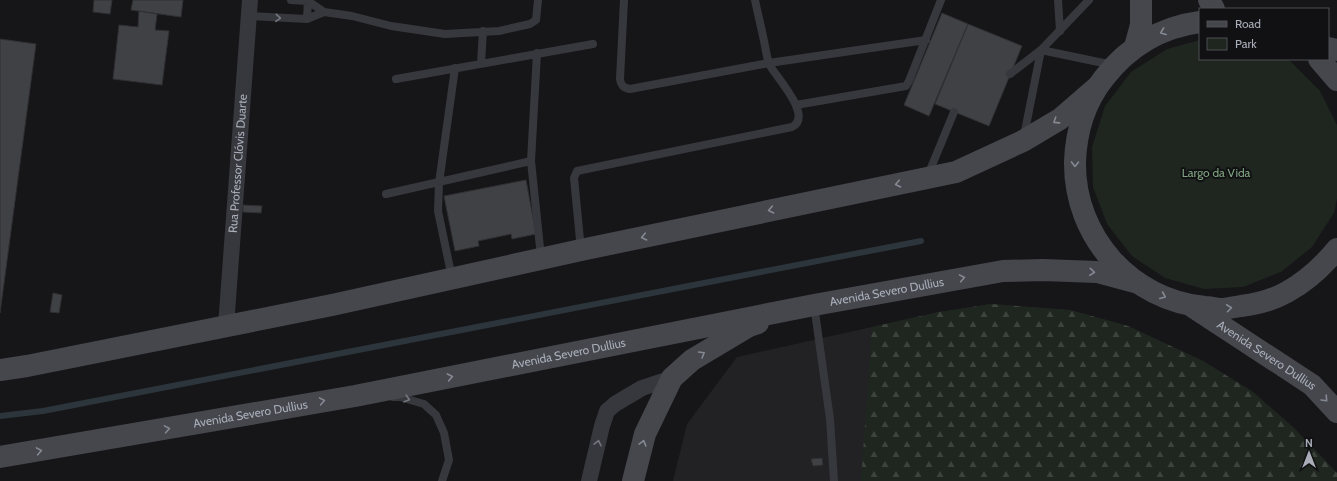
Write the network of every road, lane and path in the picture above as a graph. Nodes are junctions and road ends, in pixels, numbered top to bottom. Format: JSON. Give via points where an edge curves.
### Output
{"nodes":[{"id":1,"x":250,"y":0,"type":"edge"},
{"id":2,"x":291,"y":0,"type":"edge"},
{"id":3,"x":538,"y":0,"type":"edge"},
{"id":4,"x":624,"y":0,"type":"edge"},
{"id":5,"x":755,"y":0,"type":"edge"},
{"id":6,"x":941,"y":0,"type":"edge"},
{"id":7,"x":1058,"y":0,"type":"edge"},
{"id":8,"x":1089,"y":0,"type":"edge"},
{"id":9,"x":1141,"y":0,"type":"edge"},
{"id":10,"x":308,"y":1,"type":"edge"},
{"id":11,"x":324,"y":12,"type":"junction"},
{"id":12,"x":249,"y":16,"type":"junction"},
{"id":13,"x":307,"y":19,"type":"junction"},
{"id":14,"x":1199,"y":22,"type":"edge"},
{"id":15,"x":483,"y":31,"type":"junction"},
{"id":16,"x":1060,"y":31,"type":"junction"},
{"id":17,"x":926,"y":40,"type":"junction"},
{"id":18,"x":593,"y":44,"type":"dead end"},
{"id":19,"x":1135,"y":47,"type":"junction"},
{"id":20,"x":1041,"y":50,"type":"junction"},
{"id":21,"x":537,"y":53,"type":"junction"},
{"id":22,"x":1320,"y":60,"type":"edge"},
{"id":23,"x":481,"y":63,"type":"junction"},
{"id":24,"x":769,"y":64,"type":"junction"},
{"id":25,"x":1114,"y":65,"type":"junction"},
{"id":26,"x":455,"y":68,"type":"junction"},
{"id":27,"x":1010,"y":74,"type":"dead end"},
{"id":28,"x":396,"y":79,"type":"dead end"},
{"id":29,"x":1337,"y":80,"type":"edge"},
{"id":30,"x":1097,"y":87,"type":"junction"},
{"id":31,"x":796,"y":105,"type":"junction"},
{"id":32,"x":954,"y":112,"type":"dead end"},
{"id":33,"x":1023,"y":141,"type":"junction"},
{"id":34,"x":531,"y":161,"type":"junction"},
{"id":35,"x":927,"y":178,"type":"junction"},
{"id":36,"x":439,"y":183,"type":"junction"},
{"id":37,"x":386,"y":194,"type":"dead end"},
{"id":38,"x":1337,"y":249,"type":"edge"},
{"id":39,"x":581,"y":250,"type":"junction"},
{"id":40,"x":541,"y":259,"type":"junction"},
{"id":41,"x":453,"y":279,"type":"junction"},
{"id":42,"x":1138,"y":284,"type":"junction"},
{"id":43,"x":814,"y":305,"type":"junction"},
{"id":44,"x":1190,"y":306,"type":"junction"},
{"id":45,"x":226,"y":326,"type":"junction"},
{"id":46,"x":0,"y":370,"type":"edge"},
{"id":47,"x":672,"y":378,"type":"junction"},
{"id":48,"x":354,"y":396,"type":"junction"},
{"id":49,"x":1337,"y":412,"type":"edge"},
{"id":50,"x":0,"y":457,"type":"edge"},
{"id":51,"x":442,"y":481,"type":"edge"},
{"id":52,"x":589,"y":481,"type":"edge"},
{"id":53,"x":633,"y":481,"type":"edge"},
{"id":54,"x":834,"y":481,"type":"edge"}],
"edges":[{"from":1,"to":12,"type":"street","name":"Rua Professor Clóvis Duarte"},
{"from":2,"to":10,"type":"lane"},
{"from":3,"to":15,"type":"lane","via":[[534,23],[499,31]]},
{"from":4,"to":24,"type":"lane","via":[[620,79],[621,85],[625,88]]},
{"from":5,"to":24,"type":"lane"},
{"from":6,"to":17,"type":"lane"},
{"from":7,"to":16,"type":"lane"},
{"from":8,"to":16,"type":"lane"},
{"from":9,"to":19,"type":"main road","via":[[1141,25]]},
{"from":10,"to":11,"type":"lane"},
{"from":10,"to":13,"type":"lane"},
{"from":11,"to":13,"type":"lane"},
{"from":11,"to":15,"type":"lane","via":[[445,34]]},
{"from":12,"to":13,"type":"lane","one_way":true},
{"from":12,"to":45,"type":"street","name":"Rua Professor Clóvis Duarte"},
{"from":14,"to":19,"type":"main road","one_way":true,"via":[[1158,33]]},
{"from":15,"to":23,"type":"lane"},
{"from":16,"to":20,"type":"lane"},
{"from":17,"to":24,"type":"lane"},
{"from":17,"to":31,"type":"lane","via":[[906,86]]},
{"from":18,"to":21,"type":"lane"},
{"from":19,"to":25,"type":"main road"},
{"from":20,"to":25,"type":"lane"},
{"from":20,"to":27,"type":"lane"},
{"from":20,"to":33,"type":"lane"},
{"from":21,"to":23,"type":"lane"},
{"from":21,"to":34,"type":"lane"},
{"from":22,"to":29,"type":"main road"},
{"from":23,"to":26,"type":"lane"},
{"from":24,"to":31,"type":"lane"},
{"from":25,"to":30,"type":"main road"},
{"from":26,"to":28,"type":"lane"},
{"from":26,"to":36,"type":"lane"},
{"from":30,"to":33,"type":"main road","one_way":true,"via":[[1060,119]]},
{"from":30,"to":42,"type":"main road","one_way":true,"via":[[1083,115],[1076,146],[1075,178],[1081,209],[1094,238],[1114,263]]},
{"from":31,"to":39,"type":"lane","via":[[798,121],[792,127],[577,171],[574,178]]},
{"from":32,"to":35,"type":"lane"},
{"from":33,"to":35,"type":"main road","via":[[956,172]]},
{"from":34,"to":36,"type":"lane"},
{"from":34,"to":40,"type":"lane"},
{"from":35,"to":39,"type":"main road","one_way":true},
{"from":36,"to":37,"type":"lane"},
{"from":36,"to":41,"type":"lane","via":[[438,211]]},
{"from":44,"to":38,"type":"main road","one_way":true,"via":[[1223,308],[1256,304],[1287,292],[1314,274]]},
{"from":39,"to":40,"type":"main road"},
{"from":40,"to":41,"type":"main road"},
{"from":41,"to":45,"type":"main road"},
{"from":43,"to":42,"type":"main road","name":"Avenida Severo Dullius","one_way":true,"via":[[1003,271],[1097,272]]},
{"from":42,"to":44,"type":"main road","one_way":true,"via":[[1163,297]]},
{"from":47,"to":43,"type":"main road","one_way":true,"via":[[692,360],[749,326]]},
{"from":48,"to":43,"type":"main road","name":"Avenida Severo Dullius","one_way":true},
{"from":43,"to":54,"type":"lane","via":[[830,419]]},
{"from":44,"to":49,"type":"main road","name":"Avenida Severo Dullius","one_way":true,"via":[[1312,385]]},
{"from":45,"to":46,"type":"main road"},
{"from":52,"to":47,"type":"street","one_way":true,"via":[[607,411],[642,388]]},
{"from":53,"to":47,"type":"main road","one_way":true,"via":[[646,434]]},
{"from":50,"to":48,"type":"main road","name":"Avenida Severo Dullius","one_way":true},
{"from":48,"to":51,"type":"lane","one_way":true,"via":[[400,397],[424,404],[436,415],[444,432],[449,460]]}]}
